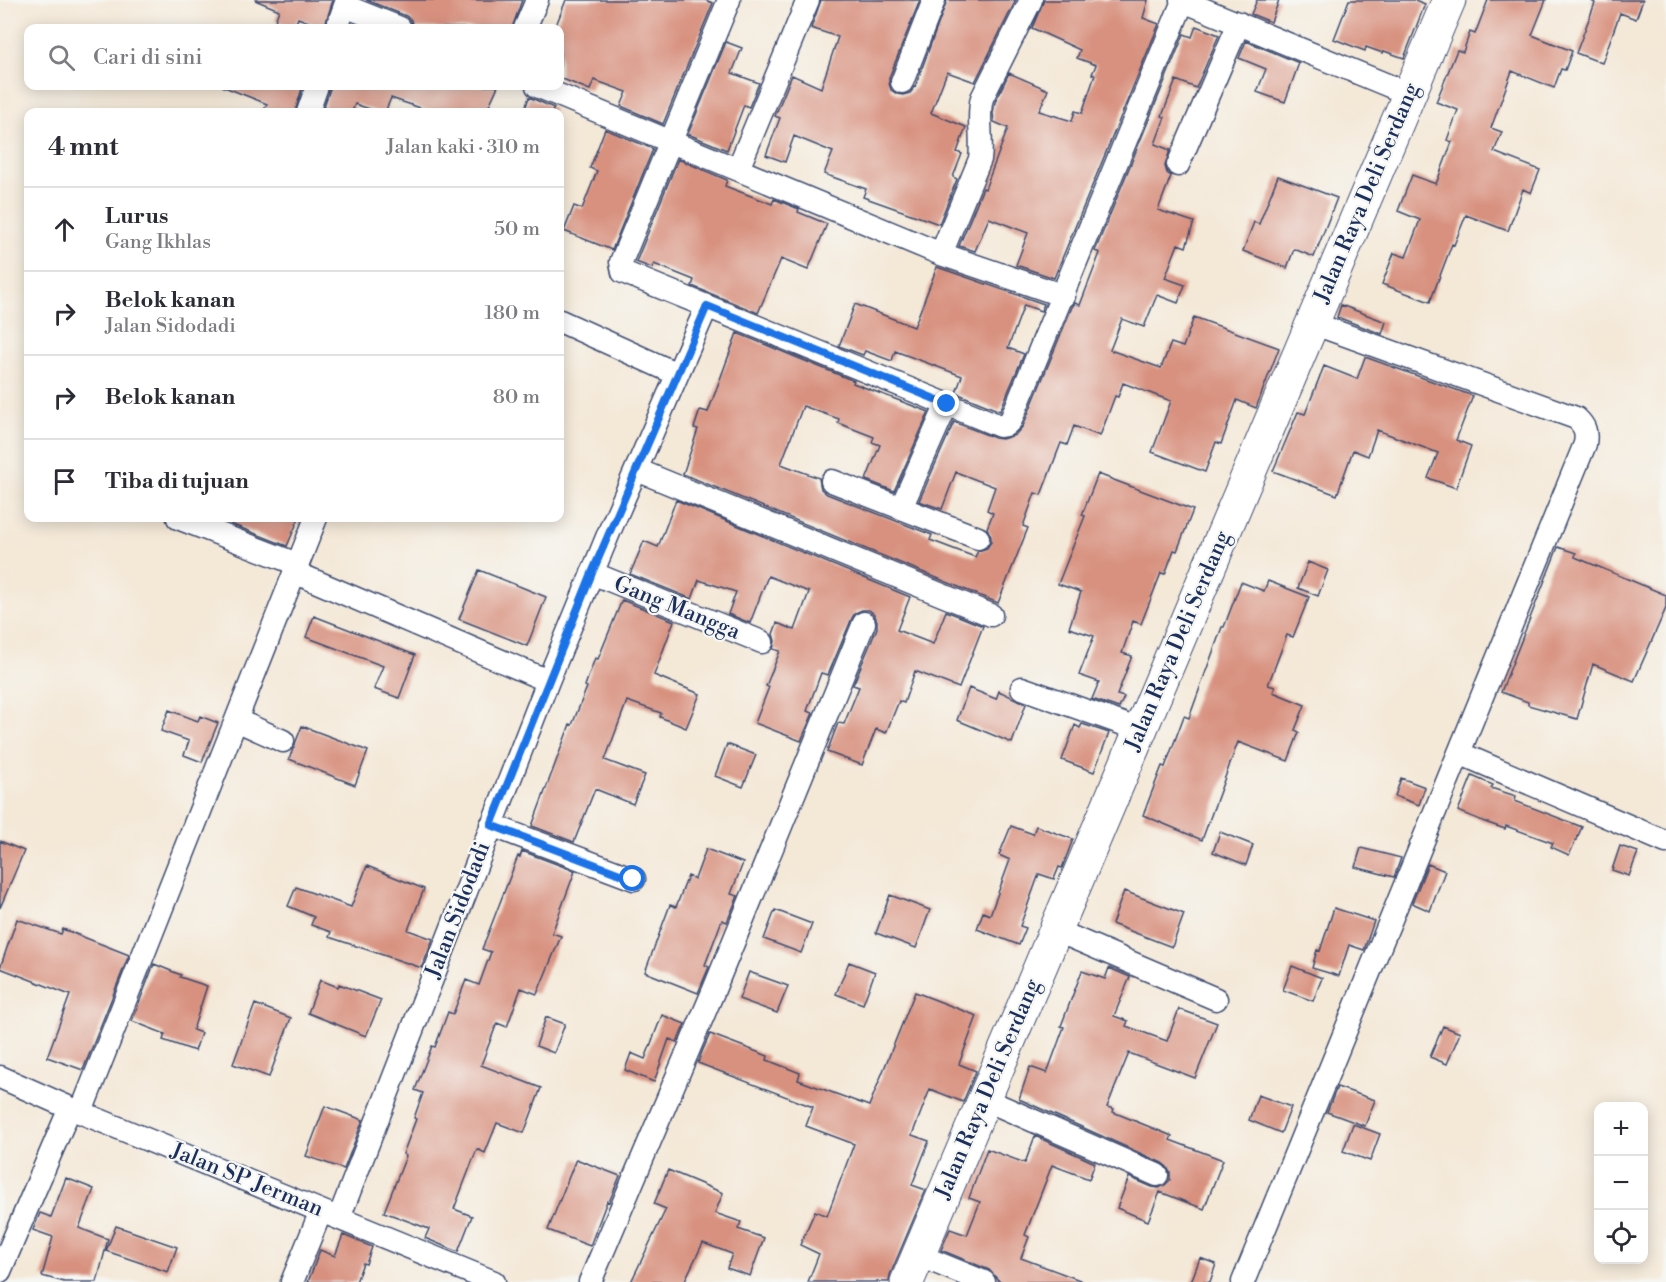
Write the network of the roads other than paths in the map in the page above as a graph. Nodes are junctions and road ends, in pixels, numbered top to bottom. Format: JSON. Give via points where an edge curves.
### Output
{"nodes":[{"id":1,"x":537,"y":0,"type":"edge"},
{"id":2,"x":729,"y":0,"type":"edge"},
{"id":3,"x":808,"y":0,"type":"edge"},
{"id":4,"x":934,"y":0,"type":"edge"},
{"id":5,"x":1031,"y":0,"type":"edge"},
{"id":6,"x":1449,"y":0,"type":"edge"},
{"id":7,"x":1188,"y":1,"type":"edge"},
{"id":8,"x":346,"y":3,"type":"edge"},
{"id":9,"x":1239,"y":23,"type":"junction"},
{"id":10,"x":338,"y":24,"type":"edge"},
{"id":11,"x":391,"y":24,"type":"edge"},
{"id":12,"x":527,"y":24,"type":"edge"},
{"id":13,"x":902,"y":82,"type":"dead end"},
{"id":14,"x":316,"y":90,"type":"edge"},
{"id":15,"x":547,"y":90,"type":"edge"},
{"id":16,"x":1409,"y":94,"type":"junction"},
{"id":17,"x":309,"y":108,"type":"edge"},
{"id":18,"x":671,"y":141,"type":"junction"},
{"id":19,"x":1178,"y":165,"type":"dead end"},
{"id":20,"x":738,"y":169,"type":"junction"},
{"id":21,"x":941,"y":254,"type":"junction"},
{"id":22,"x":1064,"y":296,"type":"junction"},
{"id":23,"x":707,"y":306,"type":"junction"},
{"id":24,"x":564,"y":323,"type":"edge"},
{"id":25,"x":1312,"y":323,"type":"junction"},
{"id":26,"x":677,"y":374,"type":"junction"},
{"id":27,"x":947,"y":404,"type":"junction"},
{"id":28,"x":637,"y":470,"type":"junction"},
{"id":29,"x":832,"y":481,"type":"dead end"},
{"id":30,"x":900,"y":508,"type":"junction"},
{"id":31,"x":187,"y":522,"type":"edge"},
{"id":32,"x":314,"y":522,"type":"edge"},
{"id":33,"x":978,"y":538,"type":"dead end"},
{"id":34,"x":295,"y":568,"type":"junction"},
{"id":35,"x":592,"y":573,"type":"junction"},
{"id":36,"x":991,"y":615,"type":"dead end"},
{"id":37,"x":864,"y":623,"type":"dead end"},
{"id":38,"x":762,"y":642,"type":"dead end"},
{"id":39,"x":548,"y":681,"type":"junction"},
{"id":40,"x":1022,"y":688,"type":"dead end"},
{"id":41,"x":236,"y":720,"type":"junction"},
{"id":42,"x":1140,"y":730,"type":"junction"},
{"id":43,"x":284,"y":741,"type":"dead end"},
{"id":44,"x":1459,"y":753,"type":"junction"},
{"id":45,"x":491,"y":825,"type":"junction"},
{"id":46,"x":1666,"y":842,"type":"edge"},
{"id":47,"x":633,"y":879,"type":"dead end"},
{"id":48,"x":1056,"y":930,"type":"junction"},
{"id":49,"x":1216,"y":999,"type":"dead end"},
{"id":50,"x":0,"y":1077,"type":"edge"},
{"id":51,"x":984,"y":1099,"type":"junction"},
{"id":52,"x":76,"y":1110,"type":"junction"},
{"id":53,"x":1157,"y":1175,"type":"dead end"},
{"id":54,"x":330,"y":1215,"type":"junction"},
{"id":55,"x":913,"y":1268,"type":"edge"},
{"id":56,"x":0,"y":1271,"type":"edge"},
{"id":57,"x":292,"y":1282,"type":"edge"},
{"id":58,"x":494,"y":1282,"type":"edge"},
{"id":59,"x":590,"y":1282,"type":"edge"},
{"id":60,"x":984,"y":1282,"type":"edge"},
{"id":61,"x":1243,"y":1282,"type":"edge"}],
"edges":[{"from":1,"to":12,"type":"street"},
{"from":2,"to":18,"type":"street"},
{"from":3,"to":20,"type":"street"},
{"from":4,"to":13,"type":"street"},
{"from":5,"to":21,"type":"street","via":[[982,98],[980,159]]},
{"from":6,"to":16,"type":"main road","name":"Jalan Raya Deli Serdang"},
{"from":7,"to":9,"type":"street"},
{"from":7,"to":22,"type":"street"},
{"from":8,"to":10,"type":"street"},
{"from":8,"to":11,"type":"street"},
{"from":9,"to":16,"type":"street"},
{"from":9,"to":19,"type":"street"},
{"from":14,"to":17,"type":"street"},
{"from":15,"to":18,"type":"street"},
{"from":16,"to":25,"type":"main road","name":"Jalan Raya Deli Serdang"},
{"from":18,"to":20,"type":"street"},
{"from":18,"to":23,"type":"street","via":[[621,262],[622,268],[630,277]]},
{"from":20,"to":21,"type":"street"},
{"from":21,"to":22,"type":"street"},
{"from":22,"to":27,"type":"street","via":[[1006,425]]},
{"from":23,"to":26,"type":"street","name":"Jalan Sidodadi"},
{"from":23,"to":27,"type":"street"},
{"from":24,"to":26,"type":"street"},
{"from":25,"to":42,"type":"main road","name":"Jalan Raya Deli Serdang"},
{"from":25,"to":44,"type":"street","via":[[1576,418],[1587,433]]},
{"from":26,"to":28,"type":"street","name":"Jalan Sidodadi"},
{"from":27,"to":30,"type":"street"},
{"from":28,"to":35,"type":"street","name":"Jalan Sidodadi"},
{"from":28,"to":36,"type":"street"},
{"from":29,"to":30,"type":"street"},
{"from":30,"to":33,"type":"street"},
{"from":31,"to":34,"type":"street"},
{"from":32,"to":34,"type":"street"},
{"from":34,"to":39,"type":"street"},
{"from":34,"to":41,"type":"street"},
{"from":35,"to":38,"type":"street","name":"Gang Mangga"},
{"from":35,"to":39,"type":"street","name":"Jalan Sidodadi"},
{"from":37,"to":59,"type":"street"},
{"from":39,"to":45,"type":"street","name":"Jalan Sidodadi"},
{"from":40,"to":42,"type":"street"},
{"from":41,"to":43,"type":"street"},
{"from":41,"to":52,"type":"street"},
{"from":42,"to":48,"type":"main road","name":"Jalan Raya Deli Serdang"},
{"from":44,"to":46,"type":"street"},
{"from":44,"to":61,"type":"street"},
{"from":45,"to":47,"type":"street"},
{"from":45,"to":54,"type":"street","name":"Jalan Sidodadi"},
{"from":48,"to":49,"type":"street"},
{"from":48,"to":51,"type":"main road","name":"Jalan Raya Deli Serdang"},
{"from":50,"to":52,"type":"street","name":"Jalan SP Jerman"},
{"from":51,"to":53,"type":"street"},
{"from":51,"to":55,"type":"main road","name":"Jalan Raya Deli Serdang"},
{"from":52,"to":54,"type":"street","name":"Jalan SP Jerman"},
{"from":52,"to":56,"type":"street"},
{"from":54,"to":57,"type":"street","name":"Jalan Sidodadi"},
{"from":54,"to":58,"type":"street","name":"Jalan SP Jerman"},
{"from":55,"to":60,"type":"street"}]}
